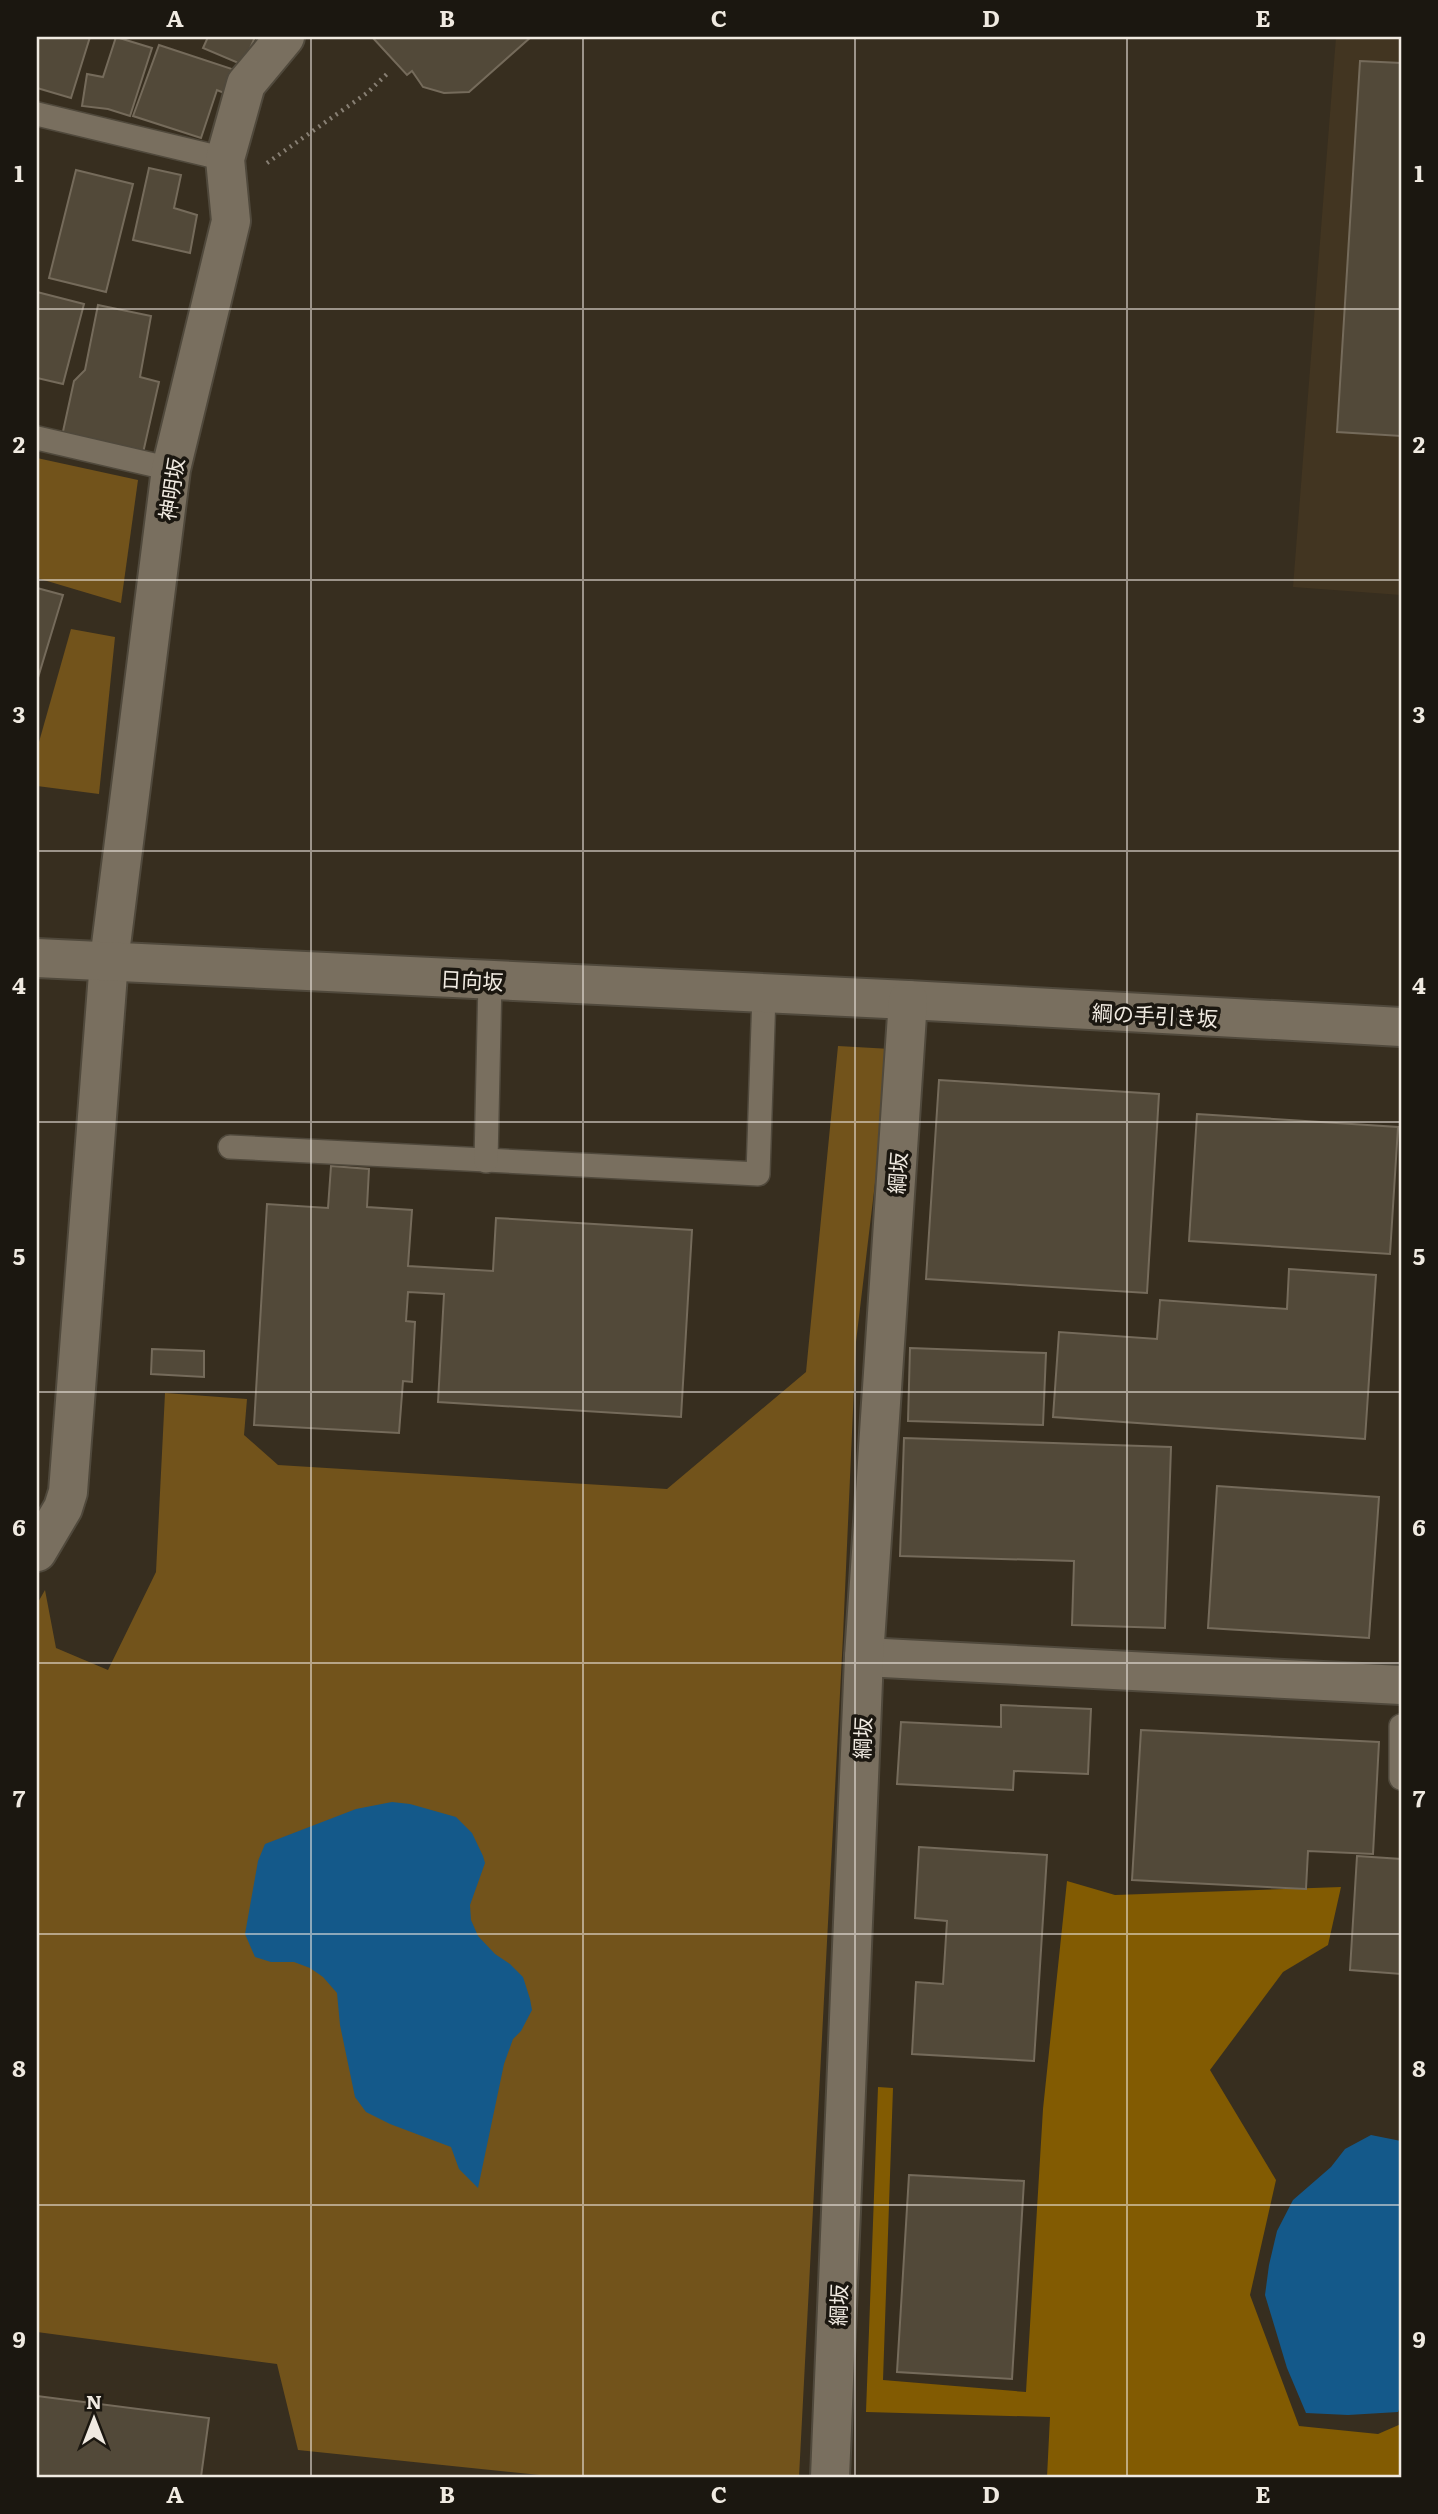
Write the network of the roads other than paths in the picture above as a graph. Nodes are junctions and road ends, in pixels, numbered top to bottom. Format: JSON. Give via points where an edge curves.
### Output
{"nodes":[{"id":1,"x":285,"y":37,"type":"edge"},
{"id":2,"x":37,"y":114,"type":"edge"},
{"id":3,"x":225,"y":159,"type":"junction"},
{"id":4,"x":37,"y":438,"type":"edge"},
{"id":5,"x":171,"y":470,"type":"junction"},
{"id":6,"x":37,"y":958,"type":"edge"},
{"id":7,"x":109,"y":961,"type":"junction"},
{"id":8,"x":490,"y":980,"type":"junction"},
{"id":9,"x":764,"y":994,"type":"junction"},
{"id":10,"x":908,"y":1000,"type":"junction"},
{"id":11,"x":1401,"y":1027,"type":"edge"},
{"id":12,"x":230,"y":1147,"type":"dead end"},
{"id":13,"x":486,"y":1160,"type":"junction"},
{"id":14,"x":37,"y":1552,"type":"edge"},
{"id":15,"x":864,"y":1657,"type":"junction"},
{"id":16,"x":1401,"y":1685,"type":"edge"},
{"id":17,"x":1401,"y":1726,"type":"edge"},
{"id":18,"x":1401,"y":1779,"type":"edge"},
{"id":19,"x":830,"y":2477,"type":"edge"}],
"edges":[{"from":1,"to":3,"type":"street","name":"神明坂","via":[[246,84]]},
{"from":2,"to":3,"type":"lane"},
{"from":3,"to":5,"type":"street","name":"神明坂","via":[[230,221]]},
{"from":4,"to":5,"type":"lane"},
{"from":5,"to":7,"type":"street","name":"神明坂"},
{"from":6,"to":7,"type":"street","name":"日向坂"},
{"from":7,"to":8,"type":"street","name":"日向坂"},
{"from":7,"to":14,"type":"street","name":"神明坂","via":[[68,1492]]},
{"from":8,"to":9,"type":"street","name":"日向坂"},
{"from":8,"to":13,"type":"lane"},
{"from":9,"to":10,"type":"street","name":"日向坂"},
{"from":9,"to":13,"type":"lane","via":[[758,1174]]},
{"from":10,"to":11,"type":"street","name":"綱の手引き坂"},
{"from":10,"to":15,"type":"street","name":"綱坂"},
{"from":12,"to":13,"type":"lane"},
{"from":15,"to":16,"type":"street"},
{"from":15,"to":19,"type":"street","name":"綱坂"},
{"from":17,"to":18,"type":"lane"}]}
